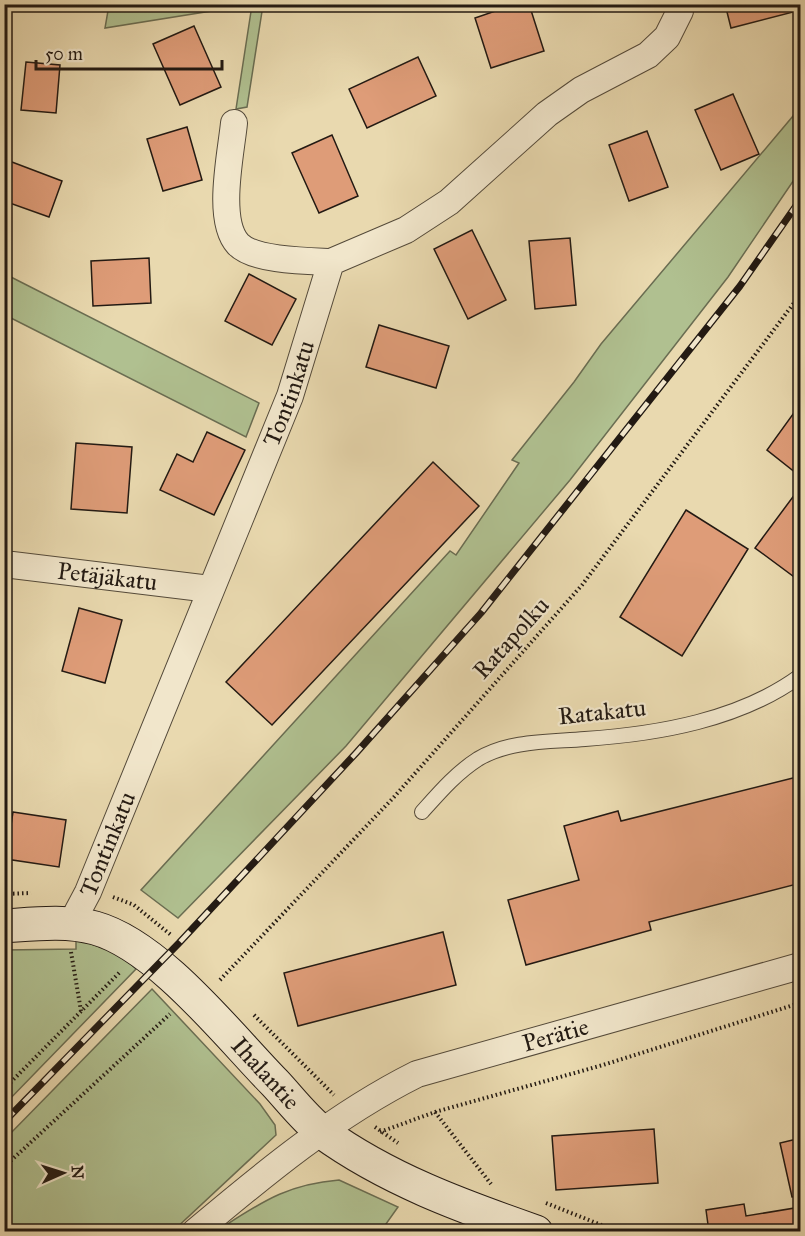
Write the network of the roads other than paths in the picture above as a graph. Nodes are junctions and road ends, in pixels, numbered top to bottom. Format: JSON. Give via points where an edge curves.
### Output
{"nodes":[{"id":1,"x":680,"y":11,"type":"dead end"},
{"id":2,"x":234,"y":123,"type":"dead end"},
{"id":3,"x":331,"y":262,"type":"junction"},
{"id":4,"x":4,"y":564,"type":"edge"},
{"id":5,"x":210,"y":589,"type":"junction"},
{"id":6,"x":801,"y":676,"type":"edge"},
{"id":7,"x":422,"y":812,"type":"dead end"},
{"id":8,"x":71,"y":924,"type":"junction"},
{"id":9,"x":4,"y":926,"type":"edge"},
{"id":10,"x":801,"y":966,"type":"edge"},
{"id":11,"x":321,"y":1131,"type":"junction"},
{"id":12,"x":540,"y":1217,"type":"edge"},
{"id":13,"x":195,"y":1232,"type":"edge"}],
"edges":[{"from":1,"to":3,"type":"street","via":[[667,37],[648,55],[580,90],[547,114],[449,202],[406,230]]},
{"from":2,"to":3,"type":"street","via":[[226,208],[228,230],[239,246],[285,259]]},
{"from":3,"to":5,"type":"street","name":"Tontinkatu","via":[[290,396]]},
{"from":4,"to":5,"type":"street","name":"Petäjäkatu"},
{"from":5,"to":8,"type":"street","name":"Tontinkatu","via":[[88,892]]},
{"from":6,"to":7,"type":"lane","name":"Ratakatu","via":[[755,704],[684,724],[508,747],[479,758],[454,777]]},
{"from":8,"to":9,"type":"street","name":"Ihalantie"},
{"from":8,"to":11,"type":"street","name":"Ihalantie","via":[[112,934],[201,984]]},
{"from":10,"to":11,"type":"street","name":"Perätie","via":[[417,1074]]},
{"from":11,"to":12,"type":"street","name":"Ihalantie","via":[[402,1180],[457,1204]]},
{"from":11,"to":13,"type":"street","name":"Perätie"}]}
